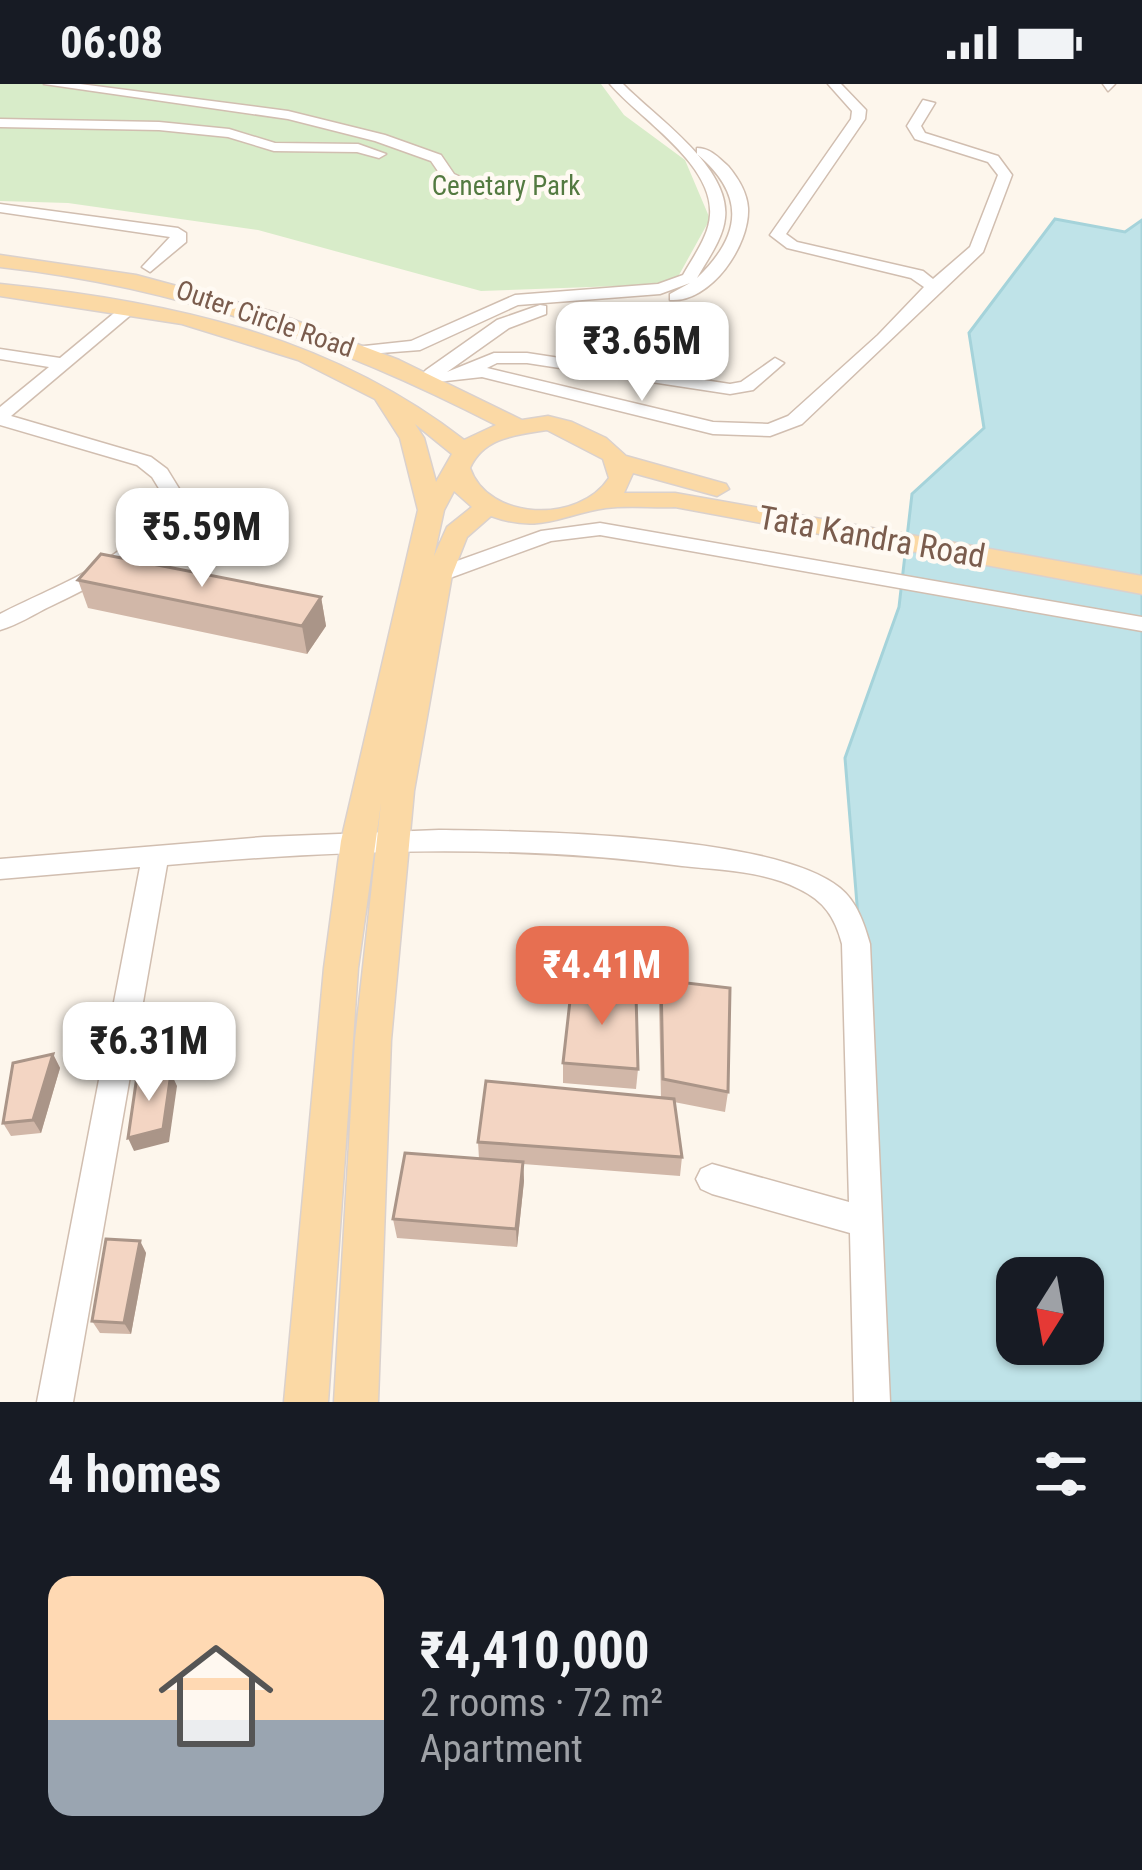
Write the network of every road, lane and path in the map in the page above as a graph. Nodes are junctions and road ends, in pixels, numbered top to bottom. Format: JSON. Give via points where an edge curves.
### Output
{"nodes":[{"id":1,"x":50,"y":84,"type":"edge"},
{"id":2,"x":616,"y":84,"type":"edge"},
{"id":3,"x":632,"y":84,"type":"edge"},
{"id":4,"x":834,"y":84,"type":"edge"},
{"id":5,"x":928,"y":103,"type":"dead end"},
{"id":6,"x":0,"y":124,"type":"edge"},
{"id":7,"x":445,"y":174,"type":"junction"},
{"id":8,"x":494,"y":195,"type":"dead end"},
{"id":9,"x":0,"y":208,"type":"edge"},
{"id":10,"x":0,"y":261,"type":"edge"},
{"id":11,"x":150,"y":267,"type":"dead end"},
{"id":12,"x":933,"y":287,"type":"junction"},
{"id":13,"x":0,"y":290,"type":"edge"},
{"id":14,"x":131,"y":308,"type":"junction"},
{"id":15,"x":488,"y":311,"type":"junction"},
{"id":16,"x":508,"y":321,"type":"junction"},
{"id":17,"x":414,"y":346,"type":"junction"},
{"id":18,"x":361,"y":351,"type":"junction"},
{"id":19,"x":0,"y":354,"type":"edge"},
{"id":20,"x":776,"y":363,"type":"dead end"},
{"id":21,"x":66,"y":364,"type":"junction"},
{"id":22,"x":464,"y":372,"type":"junction"},
{"id":23,"x":419,"y":377,"type":"junction"},
{"id":24,"x":385,"y":392,"type":"junction"},
{"id":25,"x":0,"y":418,"type":"edge"},
{"id":26,"x":514,"y":425,"type":"junction"},
{"id":27,"x":459,"y":460,"type":"junction"},
{"id":28,"x":619,"y":462,"type":"junction"},
{"id":29,"x":601,"y":501,"type":"junction"},
{"id":30,"x":486,"y":508,"type":"junction"},
{"id":31,"x":431,"y":510,"type":"junction"},
{"id":32,"x":840,"y":523,"type":"junction"},
{"id":33,"x":1142,"y":565,"type":"edge"},
{"id":34,"x":439,"y":575,"type":"junction"},
{"id":35,"x":1142,"y":585,"type":"edge"},
{"id":36,"x":0,"y":623,"type":"edge"},
{"id":37,"x":1142,"y":624,"type":"edge"},
{"id":38,"x":393,"y":840,"type":"junction"},
{"id":39,"x":357,"y":841,"type":"junction"},
{"id":40,"x":155,"y":857,"type":"junction"},
{"id":41,"x":0,"y":869,"type":"edge"},
{"id":42,"x":712,"y":1179,"type":"dead end"},
{"id":43,"x":863,"y":1221,"type":"junction"},
{"id":44,"x":55,"y":1402,"type":"edge"},
{"id":45,"x":306,"y":1402,"type":"edge"},
{"id":46,"x":356,"y":1402,"type":"edge"},
{"id":47,"x":872,"y":1402,"type":"edge"}],
"edges":[{"from":1,"to":7,"type":"street","via":[[288,116],[422,151]]},
{"from":2,"to":15,"type":"street","via":[[698,162],[716,192],[717,221],[689,278],[660,289],[536,296]]},
{"from":3,"to":16,"type":"street","via":[[724,171],[740,199],[715,273],[675,298],[554,307]]},
{"from":4,"to":12,"type":"street","via":[[858,118],[778,235],[916,274]]},
{"from":5,"to":12,"type":"street","via":[[916,132],[993,159],[1005,175],[977,249]]},
{"from":6,"to":7,"type":"street","via":[[229,133],[274,147],[358,148]]},
{"from":7,"to":8,"type":"street"},
{"from":9,"to":11,"type":"street","via":[[178,233]]},
{"from":10,"to":18,"type":"main road","name":"Outer Circle Road","via":[[211,295]]},
{"from":12,"to":22,"type":"street","via":[[795,420],[770,430],[713,428]]},
{"from":13,"to":14,"type":"main road"},
{"from":14,"to":21,"type":"street"},
{"from":14,"to":24,"type":"main road","via":[[281,348]]},
{"from":15,"to":16,"type":"street"},
{"from":15,"to":17,"type":"street"},
{"from":16,"to":23,"type":"street"},
{"from":17,"to":18,"type":"street"},
{"from":17,"to":23,"type":"street"},
{"from":18,"to":23,"type":"main road","name":"Outer Circle Road"},
{"from":19,"to":21,"type":"street"},
{"from":20,"to":22,"type":"street","via":[[730,389],[527,358],[494,358]]},
{"from":21,"to":25,"type":"street"},
{"from":22,"to":23,"type":"street"},
{"from":23,"to":24,"type":"main road"},
{"from":23,"to":26,"type":"main road","name":"Outer Circle Road"},
{"from":24,"to":27,"type":"main road"},
{"from":24,"to":31,"type":"main road","via":[[412,438]]},
{"from":25,"to":36,"type":"street","via":[[144,461],[173,495],[139,549]]},
{"from":26,"to":27,"type":"main road","via":[[484,435]]},
{"from":26,"to":28,"type":"main road","via":[[581,430],[606,443]]},
{"from":27,"to":30,"type":"main road","via":[[469,498]]},
{"from":27,"to":31,"type":"main road"},
{"from":28,"to":29,"type":"main road","via":[[618,482]]},
{"from":28,"to":32,"type":"main road"},
{"from":29,"to":30,"type":"main road","via":[[542,518]]},
{"from":29,"to":32,"type":"main road","name":"Tata Kandra Road","via":[[675,500]]},
{"from":30,"to":34,"type":"main road","via":[[456,533]]},
{"from":31,"to":39,"type":"main road"},
{"from":32,"to":33,"type":"main road"},
{"from":32,"to":35,"type":"main road","name":"Tata Kandra Road"},
{"from":34,"to":37,"type":"street","via":[[548,535],[600,529]]},
{"from":34,"to":38,"type":"main road"},
{"from":38,"to":39,"type":"street"},
{"from":38,"to":43,"type":"street","via":[[574,840],[768,868],[825,890],[848,913],[856,944]]},
{"from":38,"to":46,"type":"main road","via":[[373,1040]]},
{"from":39,"to":40,"type":"street"},
{"from":39,"to":45,"type":"main road"},
{"from":40,"to":41,"type":"street"},
{"from":40,"to":44,"type":"street"},
{"from":42,"to":43,"type":"street"},
{"from":43,"to":47,"type":"street"}]}
